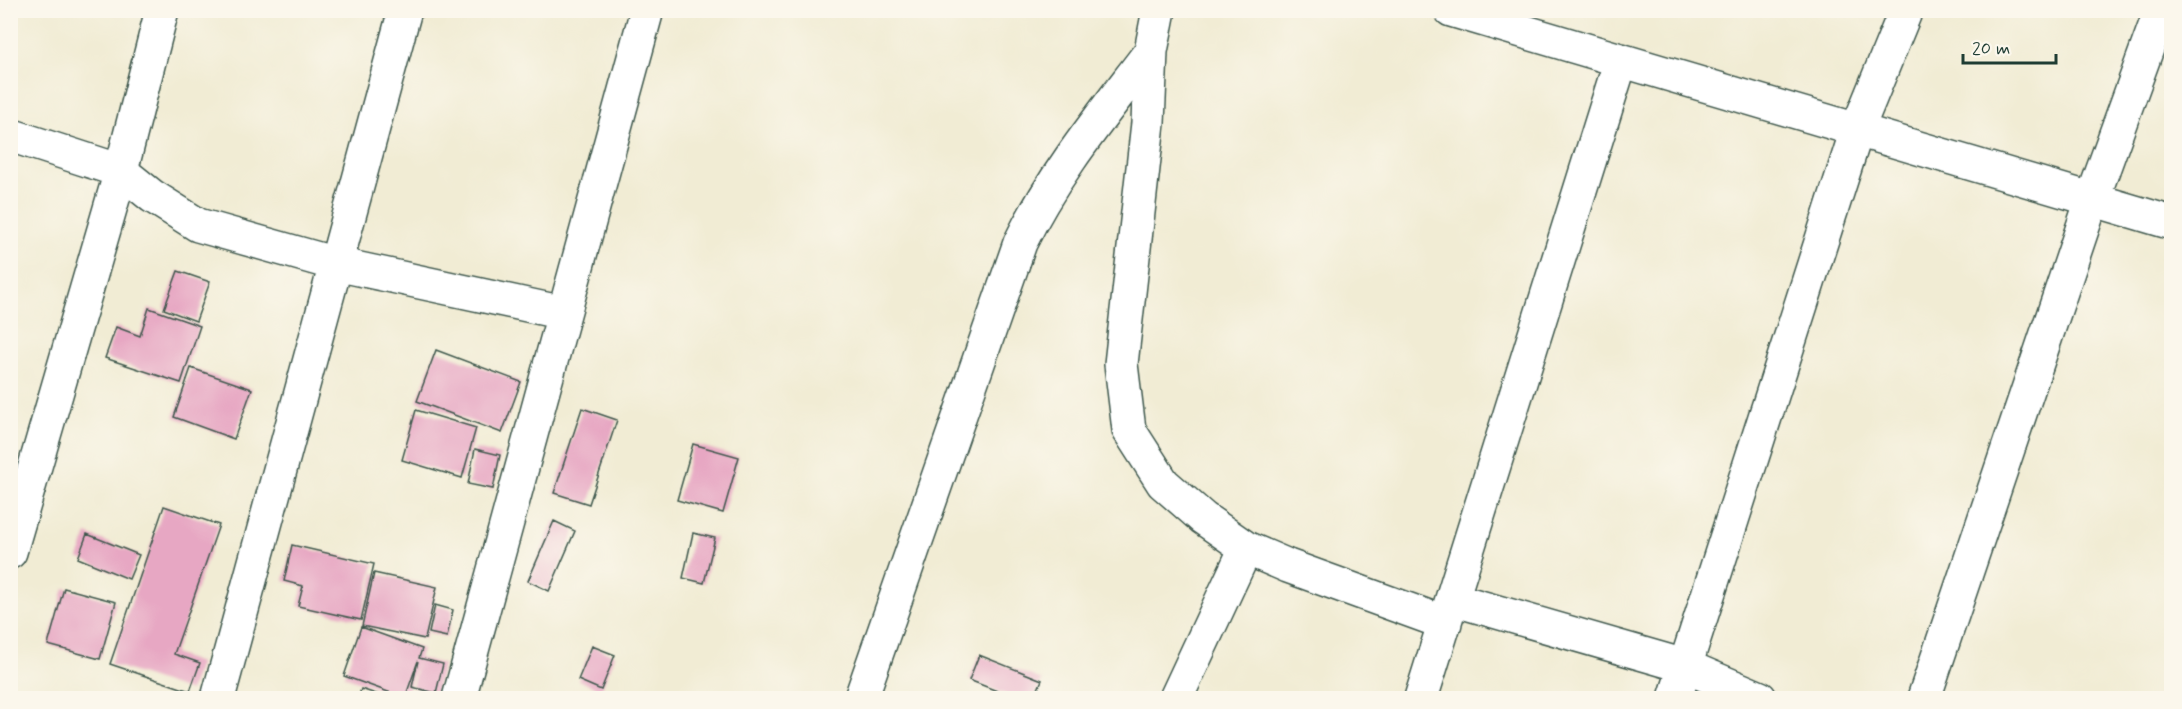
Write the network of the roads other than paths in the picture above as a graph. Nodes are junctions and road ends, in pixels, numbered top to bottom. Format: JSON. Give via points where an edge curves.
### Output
{"nodes":[{"id":1,"x":162,"y":10,"type":"edge"},
{"id":2,"x":405,"y":10,"type":"edge"},
{"id":3,"x":647,"y":10,"type":"edge"},
{"id":4,"x":1159,"y":10,"type":"edge"},
{"id":5,"x":1451,"y":10,"type":"edge"},
{"id":6,"x":1906,"y":10,"type":"edge"},
{"id":7,"x":2160,"y":10,"type":"edge"},
{"id":8,"x":1151,"y":51,"type":"junction"},
{"id":9,"x":1621,"y":60,"type":"junction"},
{"id":10,"x":1857,"y":130,"type":"junction"},
{"id":11,"x":10,"y":135,"type":"edge"},
{"id":12,"x":121,"y":171,"type":"junction"},
{"id":13,"x":2092,"y":200,"type":"junction"},
{"id":14,"x":2172,"y":223,"type":"edge"},
{"id":15,"x":336,"y":264,"type":"junction"},
{"id":16,"x":564,"y":313,"type":"junction"},
{"id":17,"x":1246,"y":548,"type":"junction"},
{"id":18,"x":10,"y":552,"type":"edge"},
{"id":19,"x":1449,"y":611,"type":"junction"},
{"id":20,"x":1685,"y":666,"type":"junction"},
{"id":21,"x":218,"y":699,"type":"edge"},
{"id":22,"x":459,"y":699,"type":"edge"},
{"id":23,"x":861,"y":699,"type":"edge"},
{"id":24,"x":1176,"y":699,"type":"edge"},
{"id":25,"x":1421,"y":699,"type":"edge"},
{"id":26,"x":1675,"y":699,"type":"edge"},
{"id":27,"x":1760,"y":699,"type":"edge"},
{"id":28,"x":1924,"y":699,"type":"edge"}],
"edges":[{"from":1,"to":12,"type":"street"},
{"from":2,"to":15,"type":"street"},
{"from":3,"to":16,"type":"street"},
{"from":4,"to":8,"type":"street"},
{"from":5,"to":9,"type":"street"},
{"from":6,"to":10,"type":"street"},
{"from":7,"to":13,"type":"street"},
{"from":8,"to":17,"type":"street","via":[[1148,123],[1121,364],[1129,430],[1163,483]]},
{"from":8,"to":23,"type":"street","via":[[1063,168],[1020,243]]},
{"from":9,"to":10,"type":"street"},
{"from":9,"to":19,"type":"street"},
{"from":10,"to":13,"type":"street"},
{"from":10,"to":20,"type":"street"},
{"from":11,"to":12,"type":"street"},
{"from":12,"to":15,"type":"street","via":[[198,225]]},
{"from":12,"to":18,"type":"street"},
{"from":13,"to":14,"type":"street"},
{"from":13,"to":28,"type":"street"},
{"from":15,"to":16,"type":"street"},
{"from":15,"to":21,"type":"street"},
{"from":16,"to":22,"type":"street"},
{"from":17,"to":19,"type":"street","via":[[1288,566]]},
{"from":17,"to":24,"type":"street"},
{"from":19,"to":20,"type":"street"},
{"from":19,"to":25,"type":"street"},
{"from":20,"to":26,"type":"street"},
{"from":20,"to":27,"type":"street"}]}
